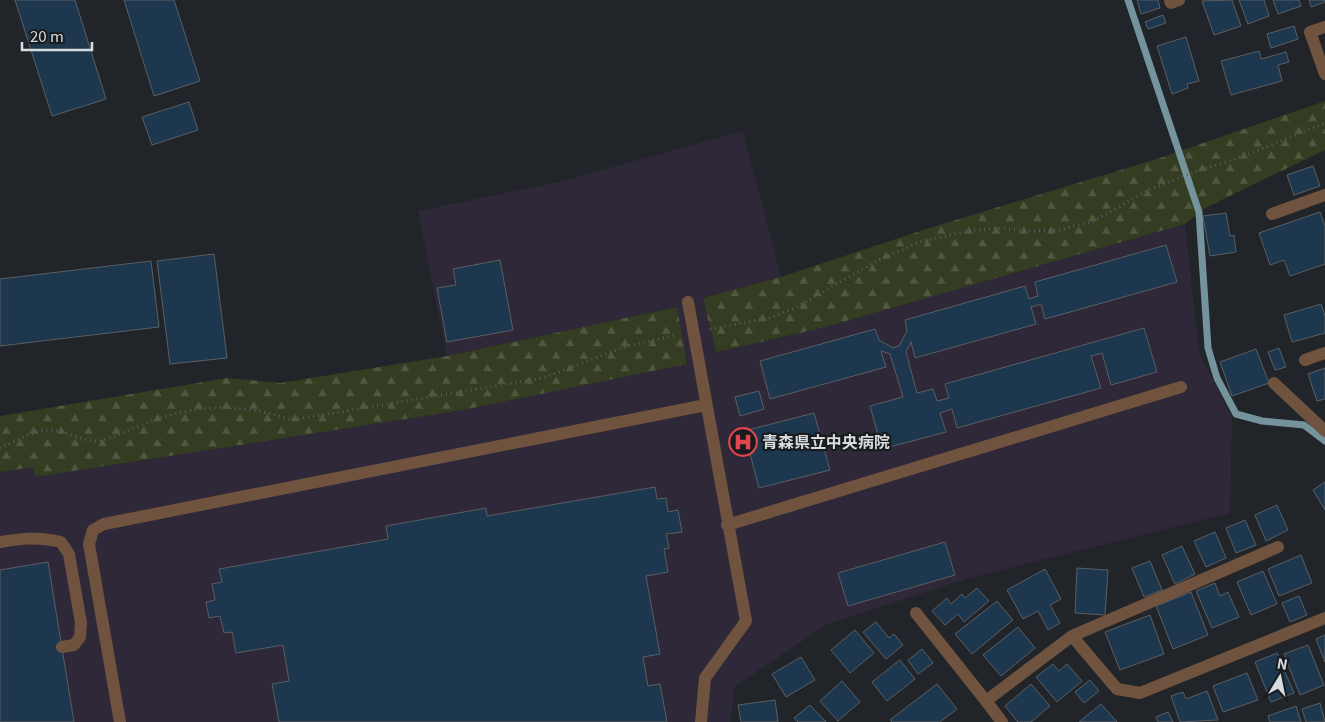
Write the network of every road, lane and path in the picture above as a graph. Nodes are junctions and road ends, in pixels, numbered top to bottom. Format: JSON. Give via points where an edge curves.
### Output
{"nodes":[{"id":1,"x":1325,"y":27,"type":"edge"},
{"id":2,"x":1325,"y":74,"type":"edge"},
{"id":3,"x":1325,"y":123,"type":"edge"},
{"id":4,"x":1325,"y":195,"type":"edge"},
{"id":5,"x":1272,"y":214,"type":"dead end"},
{"id":6,"x":688,"y":302,"type":"dead end"},
{"id":7,"x":694,"y":332,"type":"junction"},
{"id":8,"x":1325,"y":353,"type":"edge"},
{"id":9,"x":1305,"y":360,"type":"dead end"},
{"id":10,"x":1274,"y":383,"type":"dead end"},
{"id":11,"x":1181,"y":387,"type":"dead end"},
{"id":12,"x":706,"y":405,"type":"junction"},
{"id":13,"x":1325,"y":430,"type":"edge"},
{"id":14,"x":0,"y":448,"type":"edge"},
{"id":15,"x":727,"y":525,"type":"junction"},
{"id":16,"x":0,"y":542,"type":"edge"},
{"id":17,"x":1278,"y":546,"type":"dead end"},
{"id":18,"x":916,"y":613,"type":"dead end"},
{"id":19,"x":1325,"y":618,"type":"edge"},
{"id":20,"x":1072,"y":636,"type":"junction"},
{"id":21,"x":62,"y":647,"type":"dead end"},
{"id":22,"x":986,"y":702,"type":"junction"},
{"id":23,"x":120,"y":722,"type":"edge"},
{"id":24,"x":701,"y":722,"type":"edge"},
{"id":25,"x":1002,"y":722,"type":"edge"}],
"edges":[{"from":1,"to":2,"type":"street","via":[[1310,32]]},
{"from":3,"to":7,"type":"path","via":[[1148,190],[1094,221],[1059,230],[997,228],[968,231],[919,242],[873,263],[795,308],[769,318]]},
{"from":4,"to":5,"type":"street"},
{"from":6,"to":7,"type":"street"},
{"from":7,"to":12,"type":"street"},
{"from":7,"to":14,"type":"path","via":[[627,346],[544,378],[506,385],[292,420],[264,410],[225,407],[188,410],[100,441],[52,430],[34,432]]},
{"from":8,"to":9,"type":"street"},
{"from":10,"to":13,"type":"street"},
{"from":11,"to":15,"type":"street"},
{"from":12,"to":15,"type":"street"},
{"from":12,"to":23,"type":"street","via":[[104,524],[93,530],[89,544]]},
{"from":15,"to":24,"type":"street","via":[[746,621],[704,678]]},
{"from":16,"to":21,"type":"street","via":[[30,536],[45,538],[61,542],[69,554],[81,623],[80,637],[74,645]]},
{"from":17,"to":20,"type":"street"},
{"from":18,"to":22,"type":"street"},
{"from":19,"to":20,"type":"street","via":[[1140,693],[1117,688]]},
{"from":20,"to":22,"type":"street"},
{"from":22,"to":25,"type":"street"}]}
